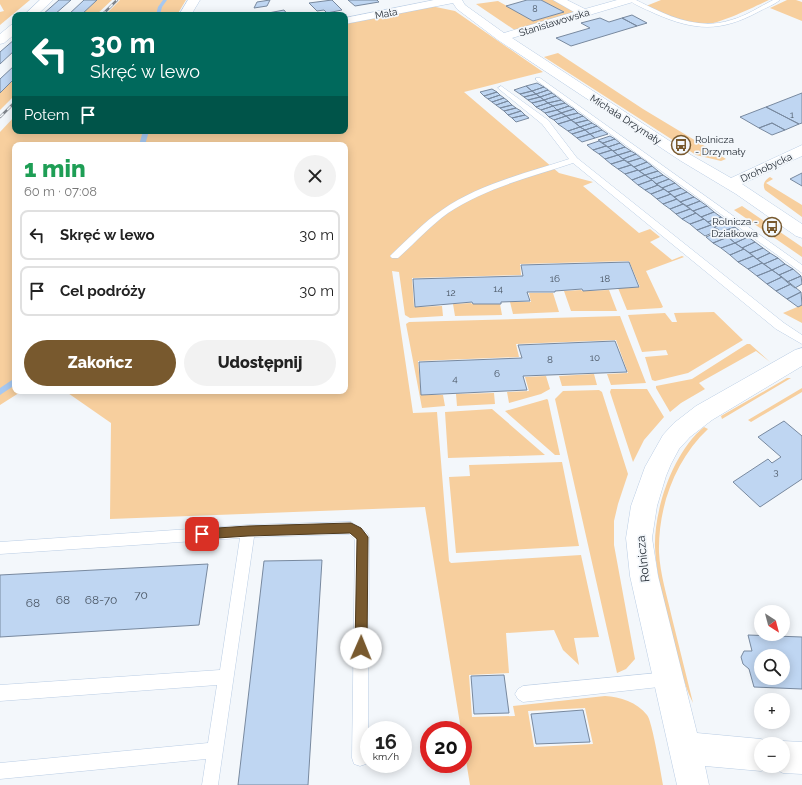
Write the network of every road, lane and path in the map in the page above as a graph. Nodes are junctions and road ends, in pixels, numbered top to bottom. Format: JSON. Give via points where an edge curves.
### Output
{"nodes":[{"id":1,"x":47,"y":0,"type":"edge"},
{"id":2,"x":194,"y":0,"type":"edge"},
{"id":3,"x":206,"y":0,"type":"edge"},
{"id":4,"x":428,"y":0,"type":"edge"},
{"id":5,"x":451,"y":0,"type":"edge"},
{"id":6,"x":456,"y":0,"type":"edge"},
{"id":7,"x":559,"y":0,"type":"edge"},
{"id":8,"x":630,"y":0,"type":"edge"},
{"id":9,"x":777,"y":0,"type":"edge"},
{"id":10,"x":33,"y":12,"type":"edge"},
{"id":11,"x":187,"y":12,"type":"edge"},
{"id":12,"x":200,"y":12,"type":"edge"},
{"id":13,"x":584,"y":13,"type":"junction"},
{"id":14,"x":348,"y":16,"type":"edge"},
{"id":15,"x":348,"y":20,"type":"edge"},
{"id":16,"x":502,"y":38,"type":"junction"},
{"id":17,"x":538,"y":79,"type":"dead end"},
{"id":18,"x":501,"y":88,"type":"dead end"},
{"id":19,"x":802,"y":150,"type":"edge"},
{"id":20,"x":574,"y":160,"type":"junction"},
{"id":21,"x":730,"y":184,"type":"junction"},
{"id":22,"x":802,"y":232,"type":"edge"},
{"id":23,"x":395,"y":256,"type":"dead end"},
{"id":24,"x":802,"y":270,"type":"edge"},
{"id":25,"x":802,"y":340,"type":"edge"},
{"id":26,"x":802,"y":356,"type":"edge"},
{"id":27,"x":248,"y":531,"type":"junction"},
{"id":28,"x":0,"y":548,"type":"edge"},
{"id":29,"x":226,"y":677,"type":"junction"},
{"id":30,"x":669,"y":679,"type":"junction"},
{"id":31,"x":0,"y":693,"type":"edge"},
{"id":32,"x":523,"y":694,"type":"dead end"},
{"id":33,"x":360,"y":721,"type":"edge"},
{"id":34,"x":685,"y":748,"type":"junction"},
{"id":35,"x":215,"y":750,"type":"junction"},
{"id":36,"x":754,"y":754,"type":"edge"},
{"id":37,"x":790,"y":757,"type":"edge"},
{"id":38,"x":802,"y":758,"type":"edge"},
{"id":39,"x":0,"y":771,"type":"edge"},
{"id":40,"x":210,"y":785,"type":"edge"},
{"id":41,"x":693,"y":785,"type":"edge"}],
"edges":[{"from":1,"to":10,"type":"street"},
{"from":2,"to":11,"type":"street"},
{"from":3,"to":12,"type":"street"},
{"from":4,"to":14,"type":"street","name":"Mała"},
{"from":5,"to":15,"type":"street","name":"Mała"},
{"from":6,"to":16,"type":"street","name":"Michała Drzymały","via":[[461,7]]},
{"from":7,"to":13,"type":"street"},
{"from":8,"to":9,"type":"lane","via":[[673,20],[707,26],[732,22]]},
{"from":8,"to":13,"type":"street","name":"Stanisławowska"},
{"from":13,"to":16,"type":"street","name":"Stanisławowska"},
{"from":16,"to":21,"type":"street","name":"Michała Drzymały"},
{"from":17,"to":24,"type":"lane"},
{"from":18,"to":20,"type":"lane","via":[[545,122]]},
{"from":19,"to":21,"type":"street","name":"Drohobycka"},
{"from":20,"to":23,"type":"lane","via":[[463,201],[445,212]]},
{"from":20,"to":25,"type":"lane","via":[[780,326]]},
{"from":21,"to":22,"type":"street","name":"Michała Drzymały"},
{"from":26,"to":30,"type":"street","name":"Rolnicza","via":[[686,426],[671,442],[654,475],[639,538],[646,586]]},
{"from":27,"to":28,"type":"lane"},
{"from":27,"to":29,"type":"lane"},
{"from":27,"to":33,"type":"lane","via":[[351,528],[362,537]]},
{"from":29,"to":31,"type":"lane"},
{"from":29,"to":35,"type":"lane"},
{"from":30,"to":32,"type":"lane"},
{"from":30,"to":34,"type":"street","name":"Rolnicza"},
{"from":34,"to":36,"type":"street"},
{"from":34,"to":41,"type":"street","name":"Rolnicza"},
{"from":35,"to":39,"type":"lane"},
{"from":35,"to":40,"type":"lane"},
{"from":37,"to":38,"type":"street"}]}
